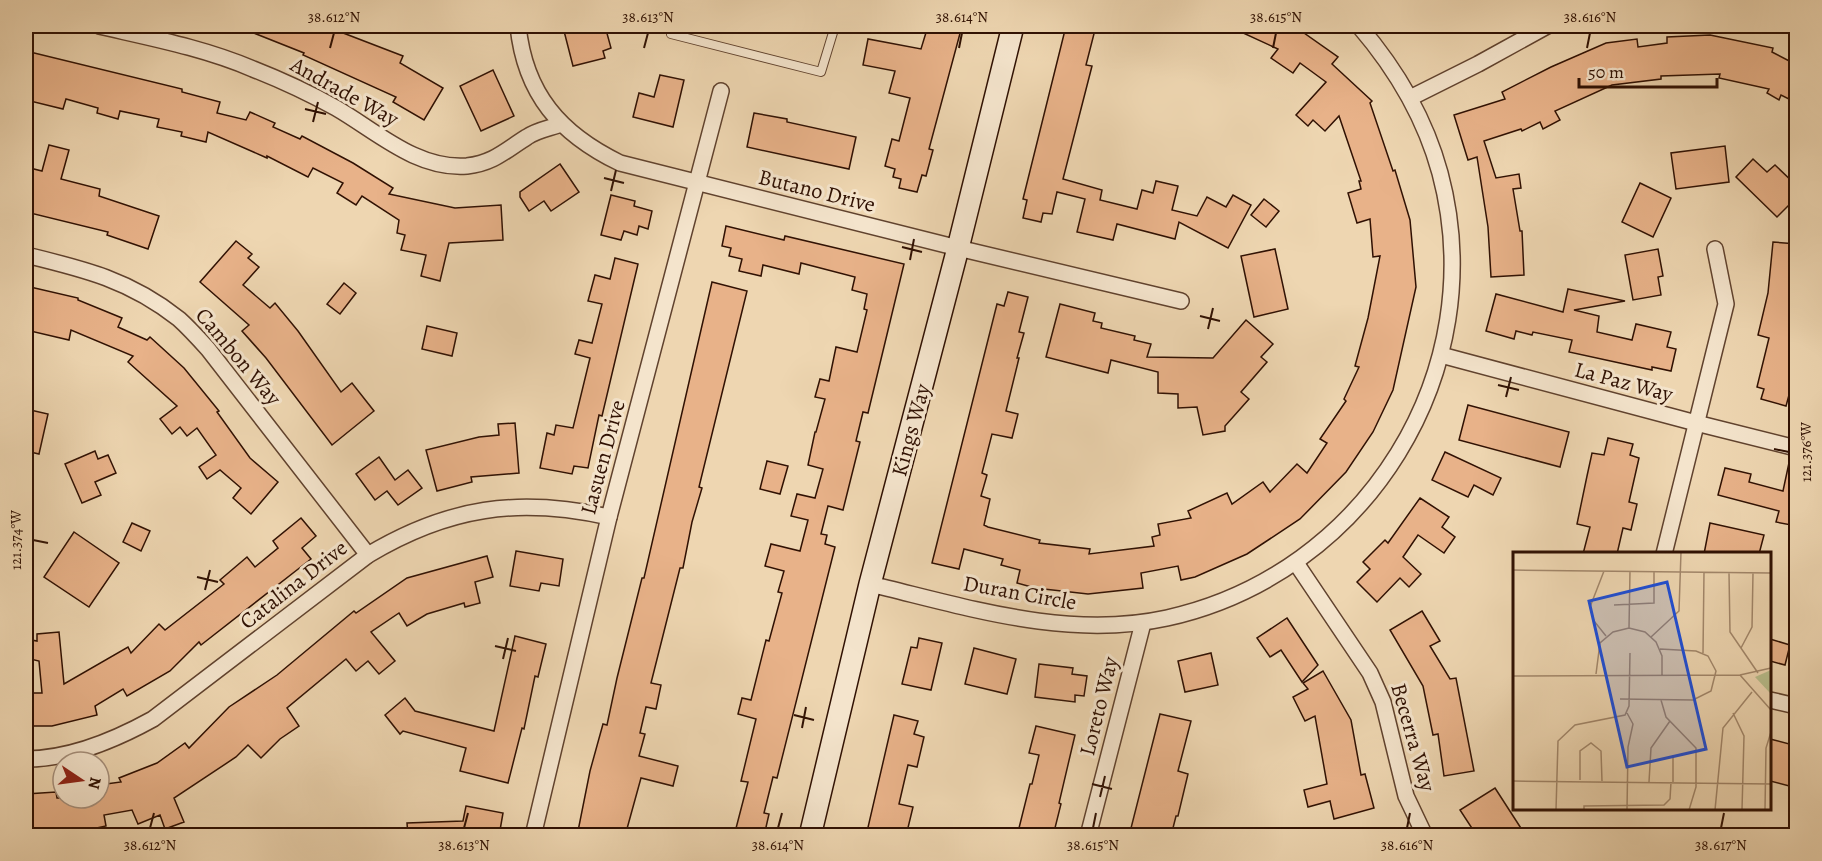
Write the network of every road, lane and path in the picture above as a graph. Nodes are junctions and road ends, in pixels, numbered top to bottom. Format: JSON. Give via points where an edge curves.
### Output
{"nodes":[{"id":1,"x":99,"y":26,"type":"edge"},
{"id":2,"x":518,"y":26,"type":"edge"},
{"id":3,"x":835,"y":26,"type":"edge"},
{"id":4,"x":1013,"y":26,"type":"edge"},
{"id":5,"x":1359,"y":26,"type":"edge"},
{"id":6,"x":1547,"y":26,"type":"edge"},
{"id":7,"x":671,"y":34,"type":"dead end"},
{"id":8,"x":721,"y":91,"type":"dead end"},
{"id":9,"x":1410,"y":98,"type":"junction"},
{"id":10,"x":561,"y":124,"type":"junction"},
{"id":11,"x":697,"y":184,"type":"junction"},
{"id":12,"x":958,"y":248,"type":"junction"},
{"id":13,"x":1715,"y":249,"type":"dead end"},
{"id":14,"x":26,"y":255,"type":"edge"},
{"id":15,"x":1180,"y":301,"type":"dead end"},
{"id":16,"x":1441,"y":355,"type":"junction"},
{"id":17,"x":1696,"y":423,"type":"junction"},
{"id":18,"x":1797,"y":448,"type":"edge"},
{"id":19,"x":609,"y":516,"type":"junction"},
{"id":20,"x":1664,"y":552,"type":"edge"},
{"id":21,"x":368,"y":555,"type":"junction"},
{"id":22,"x":1296,"y":562,"type":"junction"},
{"id":23,"x":870,"y":584,"type":"junction"},
{"id":24,"x":1143,"y":623,"type":"junction"},
{"id":25,"x":1771,"y":700,"type":"edge"},
{"id":26,"x":1797,"y":706,"type":"edge"},
{"id":27,"x":26,"y":759,"type":"edge"},
{"id":28,"x":533,"y":836,"type":"edge"},
{"id":29,"x":810,"y":836,"type":"edge"},
{"id":30,"x":1088,"y":836,"type":"edge"},
{"id":31,"x":1425,"y":836,"type":"edge"}],
"edges":[{"from":1,"to":10,"type":"street","name":"Andrade Way","via":[[207,52],[251,68],[334,107],[428,161],[454,166],[480,164],[506,153],[529,135]]},
{"from":2,"to":10,"type":"street","name":"Butano Drive","via":[[527,70],[539,95]]},
{"from":3,"to":7,"type":"lane","via":[[821,72]]},
{"from":4,"to":12,"type":"street","name":"Kings Way"},
{"from":5,"to":9,"type":"street","name":"Duran Circle","via":[[1380,50]]},
{"from":6,"to":9,"type":"street"},
{"from":8,"to":11,"type":"street","name":"Lasuen Drive"},
{"from":9,"to":16,"type":"street","name":"Duran Circle","via":[[1428,137],[1448,210],[1451,285]]},
{"from":10,"to":11,"type":"street","name":"Butano Drive","via":[[594,150],[620,164]]},
{"from":11,"to":12,"type":"street","name":"Butano Drive"},
{"from":11,"to":19,"type":"street","name":"Lasuen Drive"},
{"from":12,"to":15,"type":"street","name":"Butano Drive"},
{"from":12,"to":23,"type":"street","name":"Kings Way"},
{"from":13,"to":17,"type":"street","via":[[1726,304]]},
{"from":14,"to":21,"type":"street","name":"Cambon Way","via":[[114,279],[180,321],[208,349]]},
{"from":16,"to":17,"type":"street","name":"La Paz Way"},
{"from":16,"to":22,"type":"street","name":"Duran Circle","via":[[1412,430],[1379,483],[1328,538]]},
{"from":17,"to":18,"type":"street","name":"La Paz Way"},
{"from":17,"to":20,"type":"street"},
{"from":19,"to":21,"type":"street","name":"Catalina Drive","via":[[558,507],[480,510],[421,527]]},
{"from":19,"to":28,"type":"street","name":"Lasuen Drive"},
{"from":21,"to":27,"type":"street","name":"Catalina Drive","via":[[153,719],[101,744]]},
{"from":22,"to":24,"type":"street","name":"Duran Circle","via":[[1226,600]]},
{"from":22,"to":31,"type":"street","name":"Becerra Way","via":[[1370,673],[1386,711],[1406,796]]},
{"from":23,"to":24,"type":"street","name":"Duran Circle","via":[[1023,620],[1073,626]]},
{"from":23,"to":29,"type":"street","name":"Kings Way"},
{"from":24,"to":30,"type":"street","name":"Loreto Way"},
{"from":25,"to":26,"type":"street"}]}
